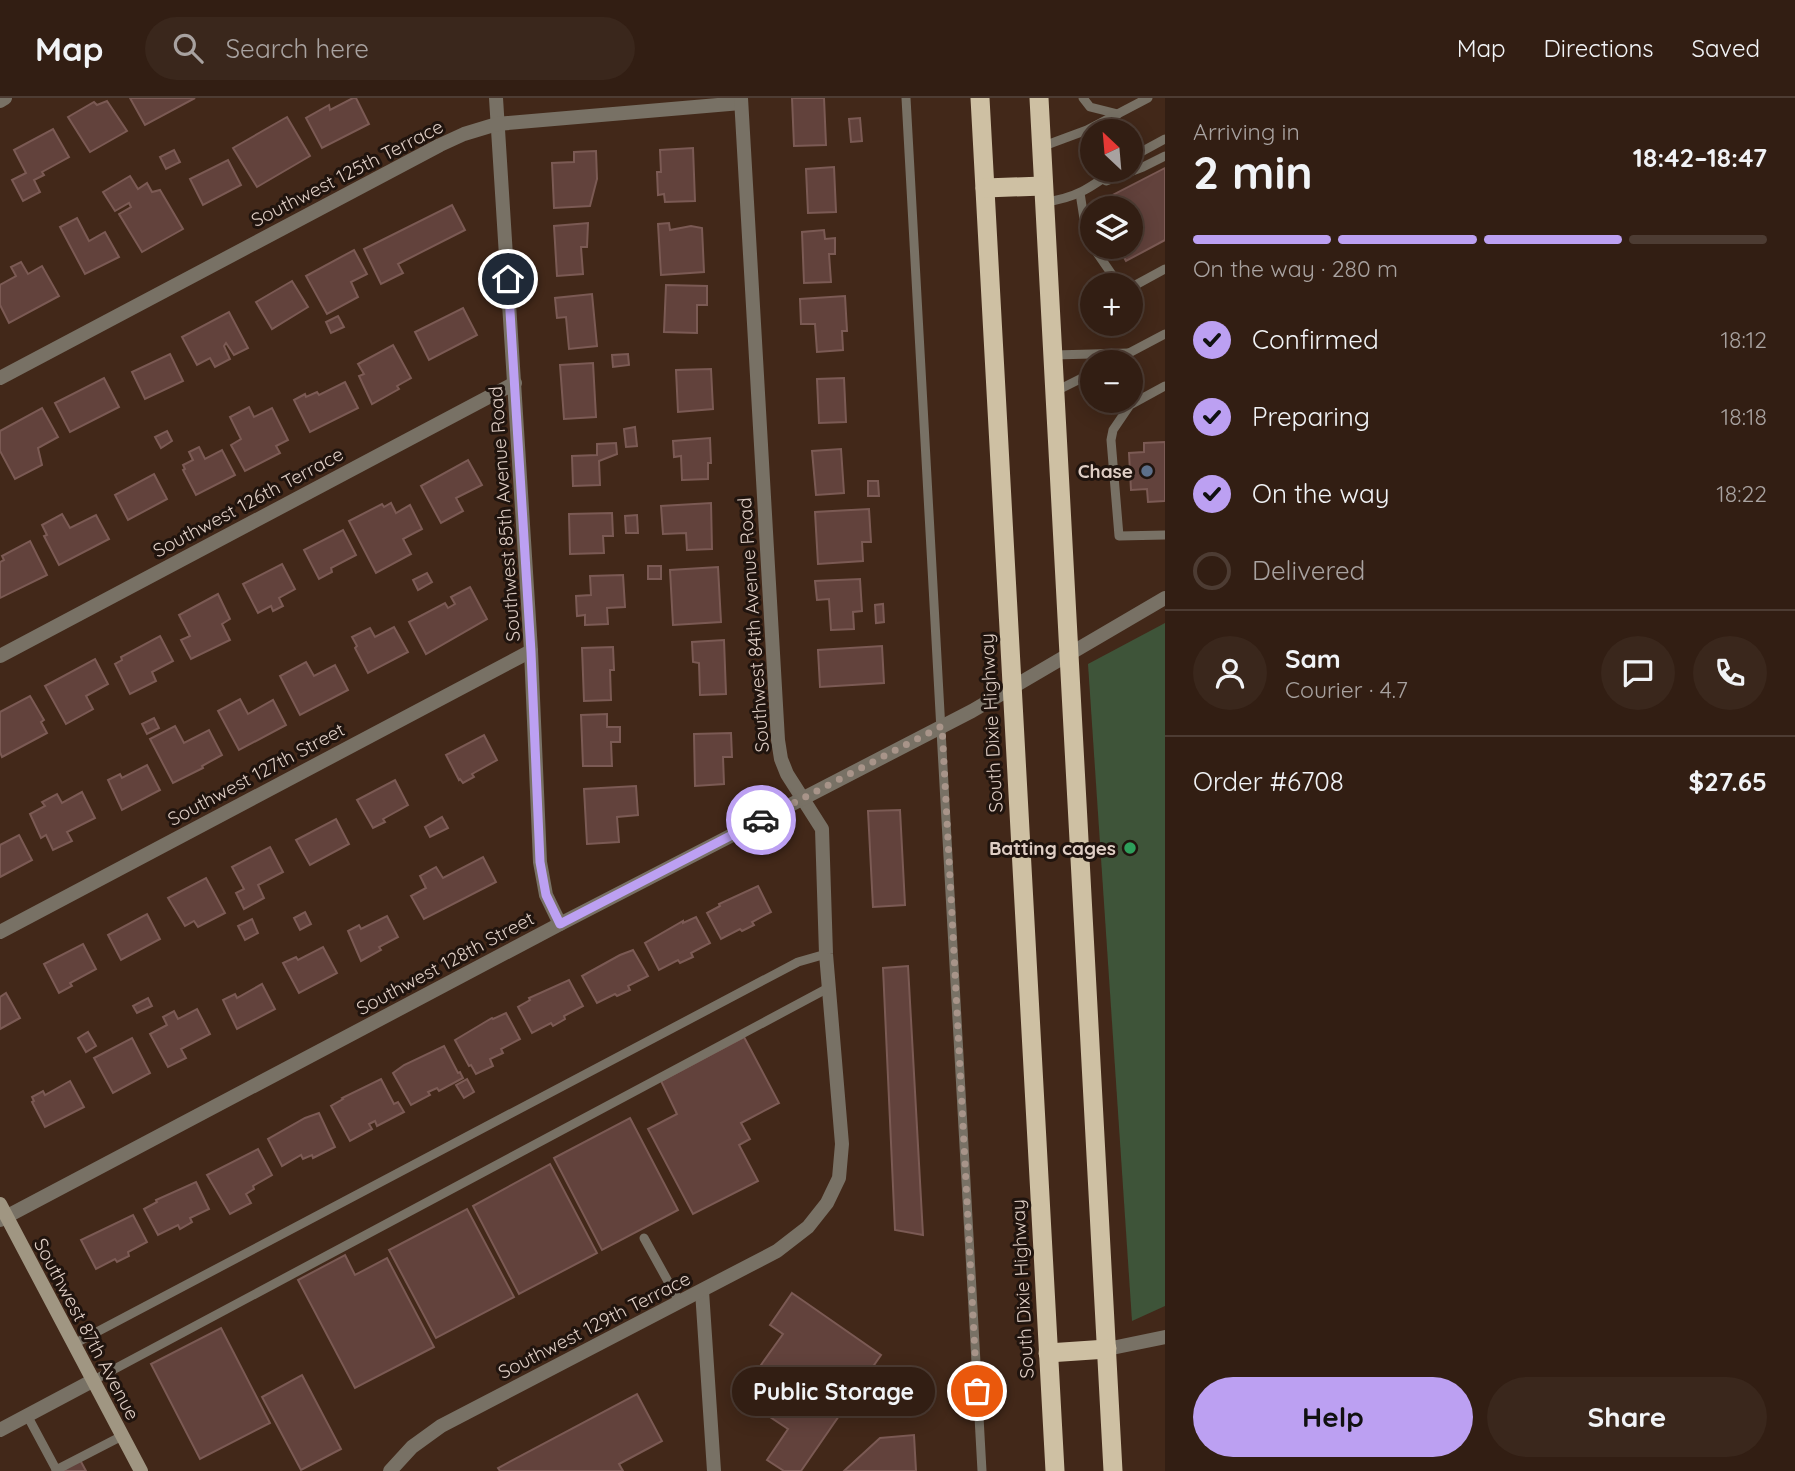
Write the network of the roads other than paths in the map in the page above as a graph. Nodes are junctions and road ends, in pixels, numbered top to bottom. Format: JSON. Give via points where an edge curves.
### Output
{"nodes":[{"id":1,"x":5,"y":98,"type":"edge"},
{"id":2,"x":496,"y":98,"type":"edge"},
{"id":3,"x":906,"y":98,"type":"edge"},
{"id":4,"x":980,"y":98,"type":"edge"},
{"id":5,"x":1039,"y":98,"type":"edge"},
{"id":6,"x":1083,"y":98,"type":"edge"},
{"id":7,"x":1148,"y":98,"type":"edge"},
{"id":8,"x":0,"y":100,"type":"edge"},
{"id":9,"x":741,"y":100,"type":"edge"},
{"id":10,"x":1135,"y":102,"type":"edge"},
{"id":11,"x":1118,"y":114,"type":"junction"},
{"id":12,"x":497,"y":124,"type":"junction"},
{"id":13,"x":1165,"y":139,"type":"edge"},
{"id":14,"x":1041,"y":147,"type":"junction"},
{"id":15,"x":1143,"y":151,"type":"edge"},
{"id":16,"x":1165,"y":156,"type":"edge"},
{"id":17,"x":1098,"y":182,"type":"edge"},
{"id":18,"x":1093,"y":186,"type":"junction"},
{"id":19,"x":985,"y":188,"type":"junction"},
{"id":20,"x":1080,"y":193,"type":"junction"},
{"id":21,"x":1044,"y":194,"type":"junction"},
{"id":22,"x":1080,"y":196,"type":"edge"},
{"id":23,"x":1165,"y":269,"type":"edge"},
{"id":24,"x":1143,"y":280,"type":"edge"},
{"id":25,"x":1165,"y":334,"type":"edge"},
{"id":26,"x":1135,"y":350,"type":"edge"},
{"id":27,"x":1080,"y":354,"type":"edge"},
{"id":28,"x":1054,"y":355,"type":"junction"},
{"id":29,"x":0,"y":377,"type":"edge"},
{"id":30,"x":1080,"y":379,"type":"edge"},
{"id":31,"x":515,"y":383,"type":"junction"},
{"id":32,"x":1165,"y":386,"type":"edge"},
{"id":33,"x":1056,"y":391,"type":"junction"},
{"id":34,"x":1165,"y":535,"type":"edge"},
{"id":35,"x":1165,"y":598,"type":"edge"},
{"id":36,"x":531,"y":652,"type":"junction"},
{"id":37,"x":1069,"y":654,"type":"junction"},
{"id":38,"x":0,"y":656,"type":"edge"},
{"id":39,"x":1013,"y":688,"type":"junction"},
{"id":40,"x":942,"y":726,"type":"junction"},
{"id":41,"x":802,"y":799,"type":"junction"},
{"id":42,"x":560,"y":924,"type":"junction"},
{"id":43,"x":0,"y":932,"type":"edge"},
{"id":44,"x":826,"y":954,"type":"junction"},
{"id":45,"x":830,"y":986,"type":"junction"},
{"id":46,"x":2,"y":1214,"type":"edge"},
{"id":47,"x":818,"y":1216,"type":"joint"},
{"id":48,"x":644,"y":1238,"type":"dead end"},
{"id":49,"x":702,"y":1291,"type":"junction"},
{"id":50,"x":680,"y":1303,"type":"junction"},
{"id":51,"x":1165,"y":1336,"type":"edge"},
{"id":52,"x":74,"y":1344,"type":"junction"},
{"id":53,"x":1107,"y":1349,"type":"junction"},
{"id":54,"x":1048,"y":1353,"type":"junction"},
{"id":55,"x":94,"y":1380,"type":"junction"},
{"id":56,"x":27,"y":1415,"type":"junction"},
{"id":57,"x":0,"y":1430,"type":"edge"},
{"id":58,"x":122,"y":1436,"type":"junction"},
{"id":59,"x":57,"y":1470,"type":"edge"},
{"id":60,"x":141,"y":1471,"type":"edge"},
{"id":61,"x":390,"y":1471,"type":"edge"},
{"id":62,"x":714,"y":1471,"type":"edge"},
{"id":63,"x":982,"y":1471,"type":"edge"},
{"id":64,"x":1055,"y":1471,"type":"edge"},
{"id":65,"x":1113,"y":1471,"type":"edge"}],
"edges":[{"from":1,"to":8,"type":"street"},
{"from":2,"to":12,"type":"street","name":"Southwest 85th Avenue Road"},
{"from":3,"to":40,"type":"lane"},
{"from":4,"to":19,"type":"highway","name":"South Dixie Highway"},
{"from":5,"to":14,"type":"highway"},
{"from":6,"to":11,"type":"lane","via":[[1090,107]]},
{"from":7,"to":10,"type":"lane"},
{"from":9,"to":12,"type":"street","name":"Southwest 125th Terrace"},
{"from":9,"to":41,"type":"street","name":"Southwest 84th Avenue Road","via":[[778,740],[787,774]]},
{"from":10,"to":11,"type":"lane"},
{"from":11,"to":14,"type":"lane"},
{"from":12,"to":29,"type":"street","name":"Southwest 125th Terrace","via":[[440,145]]},
{"from":12,"to":31,"type":"street","name":"Southwest 85th Avenue Road"},
{"from":13,"to":15,"type":"lane"},
{"from":14,"to":21,"type":"highway"},
{"from":16,"to":18,"type":"lane"},
{"from":17,"to":18,"type":"lane"},
{"from":18,"to":20,"type":"lane"},
{"from":19,"to":21,"type":"highway"},
{"from":19,"to":39,"type":"highway","name":"South Dixie Highway"},
{"from":20,"to":21,"type":"lane","via":[[1067,200]]},
{"from":20,"to":22,"type":"lane"},
{"from":21,"to":28,"type":"highway"},
{"from":23,"to":24,"type":"lane"},
{"from":25,"to":26,"type":"lane"},
{"from":27,"to":28,"type":"lane"},
{"from":28,"to":33,"type":"highway"},
{"from":30,"to":33,"type":"lane"},
{"from":31,"to":36,"type":"street","name":"Southwest 85th Avenue Road"},
{"from":31,"to":38,"type":"street","name":"Southwest 126th Terrace"},
{"from":32,"to":34,"type":"lane","via":[[1129,405],[1111,440],[1119,536]]},
{"from":33,"to":37,"type":"highway"},
{"from":35,"to":37,"type":"street","name":"Southwest 128th Street"},
{"from":36,"to":42,"type":"street","name":"Southwest 85th Avenue Road","via":[[540,862],[546,895]]},
{"from":36,"to":43,"type":"street","name":"Southwest 127th Street"},
{"from":37,"to":39,"type":"street","name":"Southwest 128th Street"},
{"from":37,"to":53,"type":"highway"},
{"from":39,"to":40,"type":"street","name":"Southwest 128th Street"},
{"from":39,"to":54,"type":"highway","name":"South Dixie Highway"},
{"from":40,"to":41,"type":"street","name":"Southwest 128th Street"},
{"from":40,"to":63,"type":"lane"},
{"from":41,"to":42,"type":"street","name":"Southwest 128th Street"},
{"from":41,"to":44,"type":"street","name":"Southwest 84th Avenue Road","via":[[822,829]]},
{"from":42,"to":46,"type":"street","name":"Southwest 128th Street"},
{"from":44,"to":45,"type":"street","name":"Southwest 84th Avenue Road"},
{"from":44,"to":52,"type":"lane","via":[[798,961]]},
{"from":45,"to":47,"type":"street","name":"Southwest 84th Avenue Road","via":[[842,1163],[834,1191]]},
{"from":45,"to":55,"type":"lane"},
{"from":46,"to":52,"type":"main road","name":"Southwest 87th Avenue"},
{"from":47,"to":49,"type":"street","name":"Southwest 129th Terrace","via":[[777,1251]]},
{"from":48,"to":50,"type":"lane"},
{"from":49,"to":50,"type":"street","name":"Southwest 129th Terrace"},
{"from":49,"to":62,"type":"street"},
{"from":50,"to":61,"type":"street","name":"Southwest 129th Terrace","via":[[441,1426]]},
{"from":51,"to":53,"type":"street"},
{"from":52,"to":55,"type":"main road","name":"Southwest 87th Avenue"},
{"from":53,"to":54,"type":"highway"},
{"from":53,"to":65,"type":"highway"},
{"from":54,"to":64,"type":"highway","name":"South Dixie Highway"},
{"from":55,"to":56,"type":"street"},
{"from":55,"to":58,"type":"main road","name":"Southwest 87th Avenue"},
{"from":56,"to":57,"type":"street"},
{"from":56,"to":59,"type":"lane"},
{"from":58,"to":59,"type":"lane"},
{"from":58,"to":60,"type":"main road","name":"Southwest 87th Avenue"}]}
